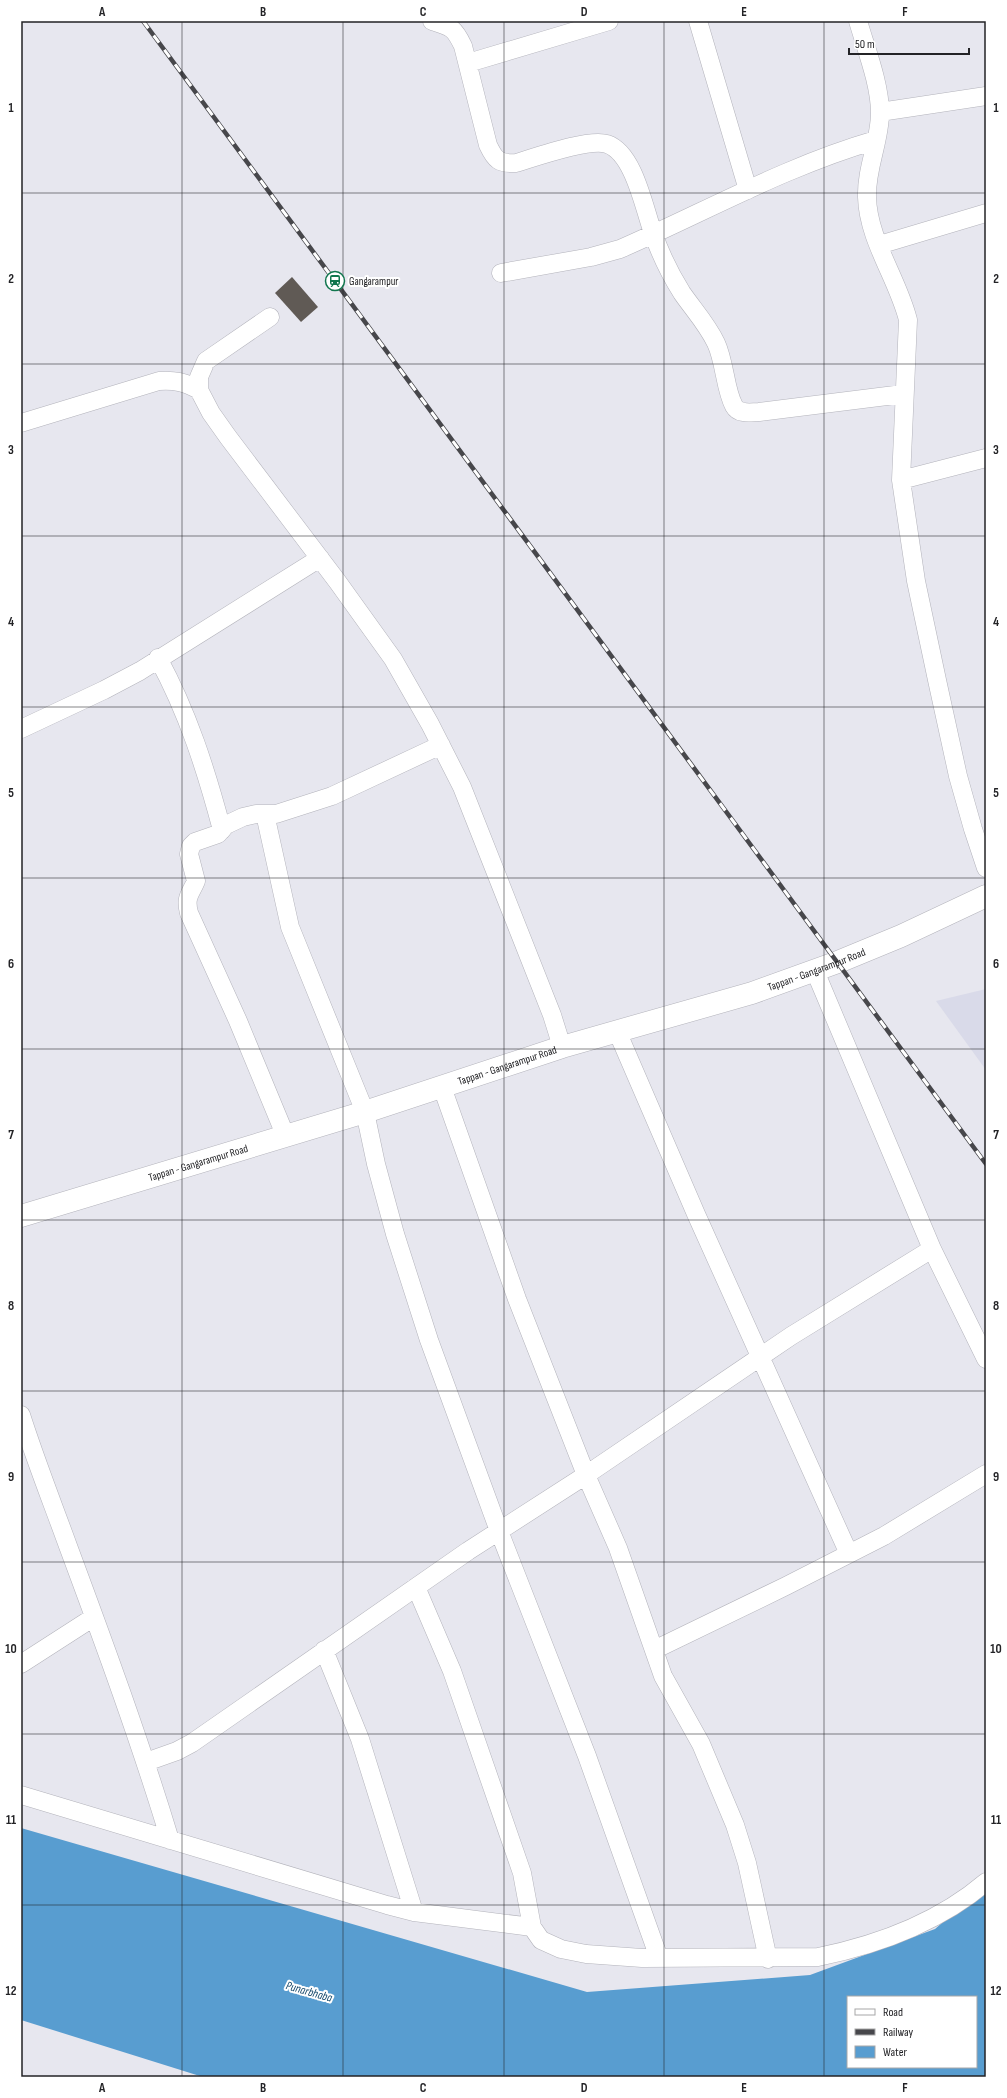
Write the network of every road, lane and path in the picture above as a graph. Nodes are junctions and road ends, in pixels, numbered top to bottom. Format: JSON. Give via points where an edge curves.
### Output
{"nodes":[{"id":1,"x":432,"y":21,"type":"edge"},
{"id":2,"x":609,"y":21,"type":"edge"},
{"id":3,"x":698,"y":21,"type":"edge"},
{"id":4,"x":858,"y":21,"type":"edge"},
{"id":5,"x":468,"y":63,"type":"junction"},
{"id":6,"x":986,"y":96,"type":"edge"},
{"id":7,"x":880,"y":112,"type":"junction"},
{"id":8,"x":876,"y":140,"type":"junction"},
{"id":9,"x":748,"y":190,"type":"junction"},
{"id":10,"x":986,"y":213,"type":"edge"},
{"id":11,"x":653,"y":235,"type":"junction"},
{"id":12,"x":879,"y":245,"type":"junction"},
{"id":13,"x":501,"y":274,"type":"dead end"},
{"id":14,"x":270,"y":318,"type":"dead end"},
{"id":15,"x":199,"y":390,"type":"junction"},
{"id":16,"x":903,"y":394,"type":"junction"},
{"id":17,"x":21,"y":423,"type":"edge"},
{"id":18,"x":986,"y":458,"type":"edge"},
{"id":19,"x":901,"y":480,"type":"junction"},
{"id":20,"x":320,"y":558,"type":"junction"},
{"id":21,"x":158,"y":658,"type":"junction"},
{"id":22,"x":21,"y":729,"type":"edge"},
{"id":23,"x":441,"y":745,"type":"junction"},
{"id":24,"x":265,"y":814,"type":"junction"},
{"id":25,"x":222,"y":830,"type":"junction"},
{"id":26,"x":986,"y":868,"type":"edge"},
{"id":27,"x":986,"y":896,"type":"edge"},
{"id":28,"x":815,"y":971,"type":"junction"},
{"id":29,"x":617,"y":1031,"type":"junction"},
{"id":30,"x":562,"y":1047,"type":"junction"},
{"id":31,"x":442,"y":1087,"type":"junction"},
{"id":32,"x":365,"y":1112,"type":"junction"},
{"id":33,"x":286,"y":1137,"type":"junction"},
{"id":34,"x":21,"y":1216,"type":"edge"},
{"id":35,"x":932,"y":1249,"type":"junction"},
{"id":36,"x":760,"y":1358,"type":"junction"},
{"id":37,"x":986,"y":1358,"type":"edge"},
{"id":38,"x":21,"y":1415,"type":"edge"},
{"id":39,"x":986,"y":1474,"type":"edge"},
{"id":40,"x":586,"y":1475,"type":"junction"},
{"id":41,"x":499,"y":1531,"type":"junction"},
{"id":42,"x":849,"y":1554,"type":"junction"},
{"id":43,"x":416,"y":1587,"type":"junction"},
{"id":44,"x":94,"y":1617,"type":"junction"},
{"id":45,"x":324,"y":1650,"type":"junction"},
{"id":46,"x":654,"y":1650,"type":"junction"},
{"id":47,"x":21,"y":1664,"type":"edge"},
{"id":48,"x":146,"y":1762,"type":"junction"},
{"id":49,"x":21,"y":1795,"type":"edge"},
{"id":50,"x":170,"y":1840,"type":"junction"},
{"id":51,"x":986,"y":1882,"type":"edge"},
{"id":52,"x":414,"y":1912,"type":"junction"},
{"id":53,"x":532,"y":1927,"type":"junction"},
{"id":54,"x":659,"y":1958,"type":"junction"},
{"id":55,"x":768,"y":1959,"type":"junction"}],
"edges":[{"from":1,"to":5,"type":"street","via":[[448,25],[456,32]]},
{"from":2,"to":5,"type":"street"},
{"from":3,"to":9,"type":"street"},
{"from":4,"to":7,"type":"street"},
{"from":5,"to":11,"type":"street","via":[[488,145],[494,157],[504,163],[516,162],[591,142],[607,144],[623,156],[634,176]]},
{"from":6,"to":7,"type":"street"},
{"from":7,"to":8,"type":"street"},
{"from":8,"to":9,"type":"street","via":[[817,160]]},
{"from":8,"to":12,"type":"street","via":[[867,197],[872,226]]},
{"from":9,"to":11,"type":"street"},
{"from":10,"to":12,"type":"street"},
{"from":11,"to":13,"type":"street","via":[[620,249],[591,257]]},
{"from":11,"to":16,"type":"street","via":[[682,292],[716,343],[724,364],[730,395],[735,407],[740,411],[759,412]]},
{"from":12,"to":16,"type":"street","via":[[903,300],[908,320]]},
{"from":14,"to":15,"type":"street","via":[[206,362],[199,377]]},
{"from":15,"to":17,"type":"street","via":[[187,383],[174,380],[159,381]]},
{"from":15,"to":20,"type":"street","via":[[228,437]]},
{"from":16,"to":19,"type":"street"},
{"from":18,"to":19,"type":"street"},
{"from":19,"to":26,"type":"street","via":[[916,581],[958,776]]},
{"from":20,"to":21,"type":"street"},
{"from":20,"to":23,"type":"street","via":[[393,659]]},
{"from":21,"to":22,"type":"street","via":[[104,690]]},
{"from":21,"to":25,"type":"street","via":[[188,720],[212,790]]},
{"from":23,"to":24,"type":"street","via":[[332,796],[276,814]]},
{"from":23,"to":30,"type":"street","via":[[462,787],[552,1014]]},
{"from":24,"to":25,"type":"street","via":[[243,817],[226,825]]},
{"from":24,"to":32,"type":"street","via":[[290,927]]},
{"from":25,"to":33,"type":"street","via":[[191,846],[189,854],[196,882],[186,903]]},
{"from":27,"to":28,"type":"main road","name":"Tappan - Gangarampur Road","via":[[901,936]]},
{"from":28,"to":29,"type":"main road","name":"Tappan - Gangarampur Road","via":[[752,993]]},
{"from":28,"to":35,"type":"street"},
{"from":29,"to":30,"type":"main road","name":"Tappan - Gangarampur Road"},
{"from":29,"to":36,"type":"street"},
{"from":30,"to":31,"type":"main road","name":"Tappan - Gangarampur Road"},
{"from":31,"to":32,"type":"main road","name":"Tappan - Gangarampur Road"},
{"from":31,"to":40,"type":"street","via":[[517,1299]]},
{"from":32,"to":33,"type":"main road","name":"Tappan - Gangarampur Road"},
{"from":32,"to":41,"type":"street","via":[[376,1164],[411,1283]]},
{"from":33,"to":34,"type":"main road","name":"Tappan - Gangarampur Road"},
{"from":35,"to":36,"type":"street","via":[[825,1314]]},
{"from":35,"to":37,"type":"street"},
{"from":36,"to":40,"type":"street"},
{"from":36,"to":42,"type":"street"},
{"from":38,"to":44,"type":"street","via":[[41,1477]]},
{"from":39,"to":42,"type":"street","via":[[884,1536]]},
{"from":40,"to":41,"type":"street"},
{"from":40,"to":46,"type":"street","via":[[618,1548]]},
{"from":41,"to":43,"type":"street"},
{"from":41,"to":54,"type":"street","via":[[587,1756]]},
{"from":42,"to":46,"type":"street"},
{"from":43,"to":45,"type":"street"},
{"from":43,"to":53,"type":"street","via":[[452,1671],[522,1873]]},
{"from":44,"to":47,"type":"street"},
{"from":44,"to":48,"type":"street"},
{"from":45,"to":48,"type":"street","via":[[192,1743]]},
{"from":45,"to":52,"type":"street","via":[[360,1739]]},
{"from":46,"to":55,"type":"street","via":[[663,1676],[690,1722],[736,1825]]},
{"from":48,"to":50,"type":"street"},
{"from":49,"to":50,"type":"street"},
{"from":50,"to":52,"type":"street"},
{"from":51,"to":55,"type":"street","via":[[929,1920],[900,1933],[840,1953],[818,1957]]},
{"from":52,"to":53,"type":"street"},
{"from":53,"to":54,"type":"street","via":[[541,1940],[561,1949],[586,1954]]},
{"from":54,"to":55,"type":"street"}]}
